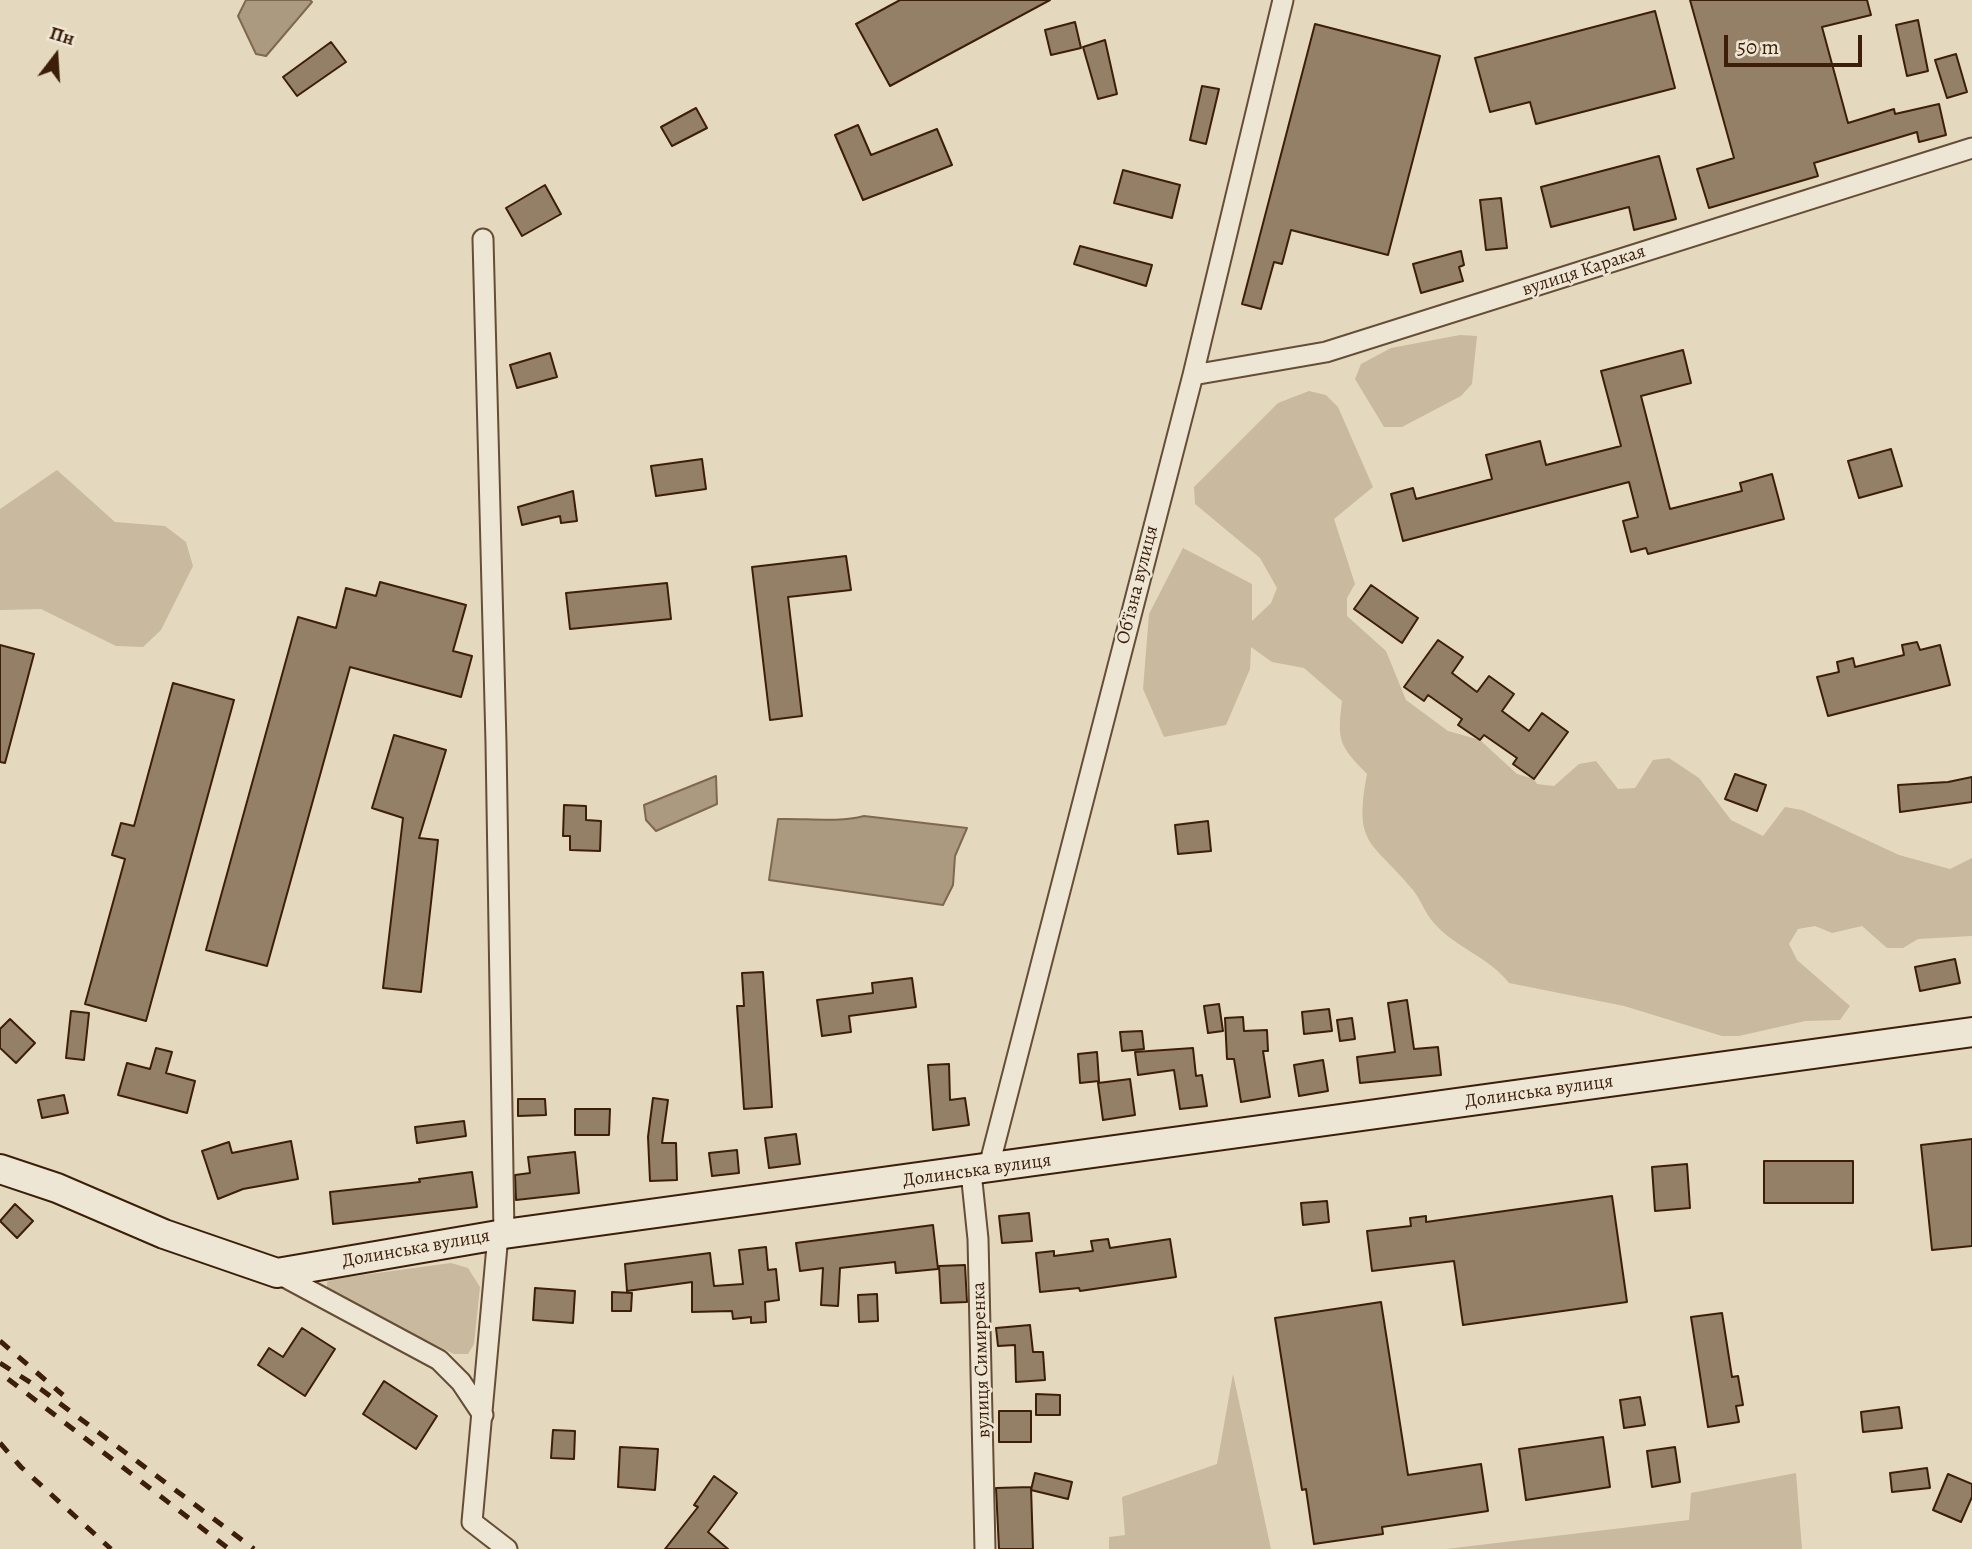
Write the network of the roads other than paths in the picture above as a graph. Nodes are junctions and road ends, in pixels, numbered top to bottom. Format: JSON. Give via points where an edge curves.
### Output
{"nodes":[{"id":1,"x":1283,"y":0,"type":"edge"},
{"id":2,"x":1972,"y":148,"type":"edge"},
{"id":3,"x":483,"y":239,"type":"dead end"},
{"id":4,"x":1192,"y":375,"type":"junction"},
{"id":5,"x":1972,"y":1032,"type":"edge"},
{"id":6,"x":0,"y":1169,"type":"edge"},
{"id":7,"x":979,"y":1171,"type":"junction"},
{"id":8,"x":501,"y":1235,"type":"junction"},
{"id":9,"x":277,"y":1273,"type":"junction"},
{"id":10,"x":483,"y":1415,"type":"junction"},
{"id":11,"x":507,"y":1549,"type":"edge"},
{"id":12,"x":985,"y":1549,"type":"edge"}],
"edges":[{"from":1,"to":4,"type":"street","name":"Обʼїзна вулиця"},
{"from":2,"to":4,"type":"street","name":"вулиця Каракая","via":[[1326,352]]},
{"from":3,"to":8,"type":"street","via":[[496,743]]},
{"from":4,"to":7,"type":"street","name":"Обʼїзна вулиця"},
{"from":5,"to":7,"type":"main road","name":"Долинська вулиця"},
{"from":6,"to":9,"type":"main road","name":"Долинська вулиця"},
{"from":7,"to":8,"type":"main road","name":"Долинська вулиця"},
{"from":7,"to":12,"type":"street","name":"вулиця Симиренка"},
{"from":8,"to":9,"type":"main road","name":"Долинська вулиця"},
{"from":8,"to":10,"type":"street"},
{"from":9,"to":10,"type":"street","via":[[439,1360]]},
{"from":10,"to":11,"type":"street","via":[[472,1522]]}]}
